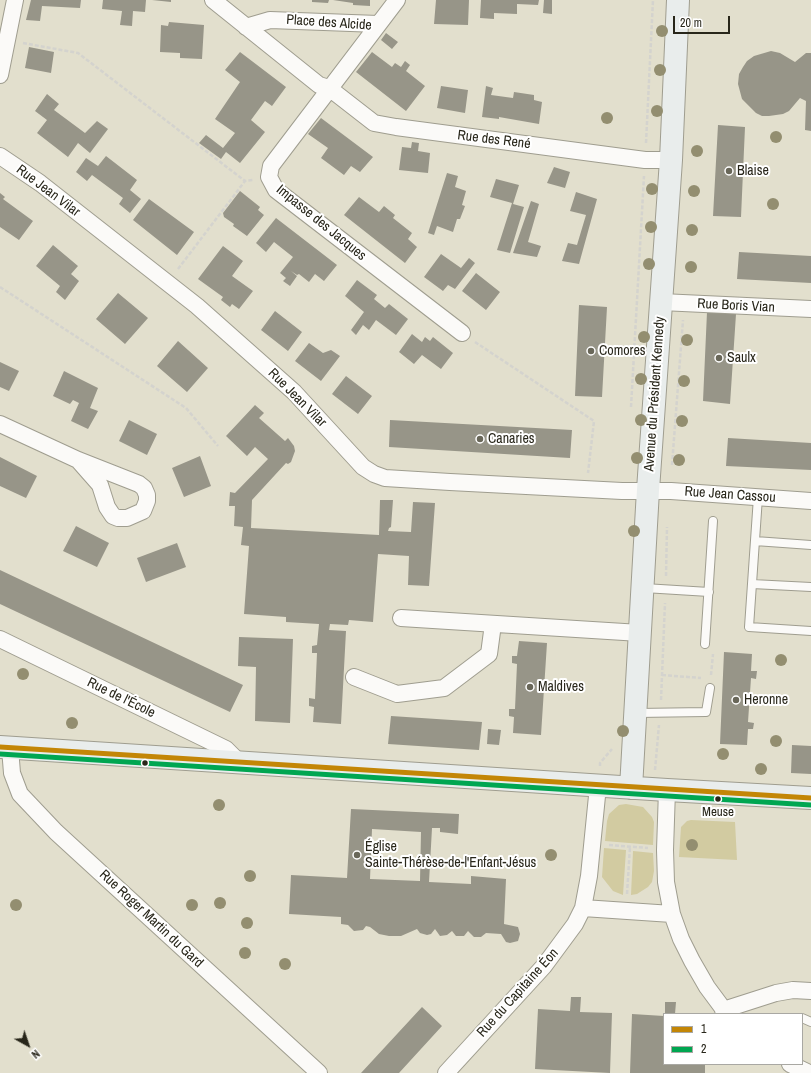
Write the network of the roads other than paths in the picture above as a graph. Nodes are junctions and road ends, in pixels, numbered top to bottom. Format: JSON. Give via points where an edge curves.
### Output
{"nodes":[{"id":1,"x":15,"y":0,"type":"edge"},
{"id":2,"x":213,"y":0,"type":"edge"},
{"id":3,"x":397,"y":0,"type":"edge"},
{"id":4,"x":678,"y":0,"type":"edge"},
{"id":5,"x":378,"y":24,"type":"junction"},
{"id":6,"x":246,"y":27,"type":"junction"},
{"id":7,"x":0,"y":75,"type":"edge"},
{"id":8,"x":329,"y":88,"type":"junction"},
{"id":9,"x":0,"y":156,"type":"edge"},
{"id":10,"x":671,"y":160,"type":"junction"},
{"id":11,"x":661,"y":302,"type":"junction"},
{"id":12,"x":811,"y":309,"type":"edge"},
{"id":13,"x":462,"y":333,"type":"road end"},
{"id":14,"x":0,"y":424,"type":"edge"},
{"id":15,"x":78,"y":460,"type":"dead end"},
{"id":16,"x":648,"y":490,"type":"junction"},
{"id":17,"x":758,"y":497,"type":"junction"},
{"id":18,"x":811,"y":501,"type":"edge"},
{"id":19,"x":713,"y":521,"type":"dead end"},
{"id":20,"x":755,"y":541,"type":"junction"},
{"id":21,"x":811,"y":545,"type":"edge"},
{"id":22,"x":752,"y":584,"type":"junction"},
{"id":23,"x":811,"y":587,"type":"edge"},
{"id":24,"x":643,"y":588,"type":"junction"},
{"id":25,"x":709,"y":592,"type":"junction"},
{"id":26,"x":401,"y":618,"type":"dead end"},
{"id":27,"x":493,"y":624,"type":"junction"},
{"id":28,"x":811,"y":631,"type":"edge"},
{"id":29,"x":640,"y":633,"type":"junction"},
{"id":30,"x":0,"y":640,"type":"edge"},
{"id":31,"x":705,"y":644,"type":"road end"},
{"id":32,"x":354,"y":677,"type":"dead end"},
{"id":33,"x":710,"y":688,"type":"dead end"},
{"id":34,"x":636,"y":713,"type":"junction"},
{"id":35,"x":5,"y":747,"type":"edge"},
{"id":36,"x":237,"y":762,"type":"junction"},
{"id":37,"x":598,"y":786,"type":"junction"},
{"id":38,"x":631,"y":788,"type":"junction"},
{"id":39,"x":667,"y":790,"type":"junction"},
{"id":40,"x":811,"y":798,"type":"edge"},
{"id":41,"x":583,"y":908,"type":"junction"},
{"id":42,"x":672,"y":914,"type":"junction"},
{"id":43,"x":811,"y":991,"type":"edge"},
{"id":44,"x":725,"y":1012,"type":"edge"},
{"id":45,"x":792,"y":1065,"type":"edge"},
{"id":46,"x":319,"y":1073,"type":"edge"},
{"id":47,"x":446,"y":1073,"type":"edge"},
{"id":48,"x":809,"y":1073,"type":"edge"}],
"edges":[{"from":1,"to":7,"type":"street"},
{"from":2,"to":6,"type":"street"},
{"from":3,"to":5,"type":"street"},
{"from":4,"to":10,"type":"street","name":"Avenue du Président Kennedy"},
{"from":5,"to":6,"type":"street","name":"Place des Alcide","via":[[270,20]]},
{"from":5,"to":8,"type":"street","name":"Place des Alcide"},
{"from":6,"to":8,"type":"street","via":[[319,85]]},
{"from":8,"to":10,"type":"street","name":"Rue des René","via":[[374,123],[645,160]]},
{"from":8,"to":13,"type":"street","name":"Impasse des Jacques","via":[[271,166],[269,178],[276,190]]},
{"from":9,"to":16,"type":"street","name":"Rue Jean Vilar","via":[[40,183],[196,306],[294,392],[363,467],[374,474],[400,479],[587,490]]},
{"from":10,"to":11,"type":"street","name":"Avenue du Président Kennedy"},
{"from":11,"to":12,"type":"street","name":"Rue Boris Vian"},
{"from":11,"to":16,"type":"street","name":"Avenue du Président Kennedy"},
{"from":14,"to":15,"type":"street"},
{"from":16,"to":17,"type":"street","name":"Rue Jean Cassou"},
{"from":16,"to":24,"type":"street","name":"Avenue du Président Kennedy"},
{"from":17,"to":18,"type":"street","name":"Rue Jean Cassou"},
{"from":17,"to":20,"type":"lane"},
{"from":19,"to":25,"type":"lane"},
{"from":20,"to":21,"type":"lane"},
{"from":20,"to":22,"type":"lane"},
{"from":22,"to":23,"type":"lane"},
{"from":22,"to":28,"type":"lane","via":[[749,627]]},
{"from":24,"to":25,"type":"lane"},
{"from":24,"to":29,"type":"street","name":"Avenue du Président Kennedy"},
{"from":25,"to":31,"type":"lane"},
{"from":26,"to":27,"type":"street"},
{"from":27,"to":29,"type":"street"},
{"from":27,"to":32,"type":"street","via":[[489,654],[444,688],[397,694]]},
{"from":29,"to":34,"type":"street","name":"Avenue du Président Kennedy"},
{"from":30,"to":36,"type":"street","name":"Rue de l'École","via":[[226,749]]},
{"from":33,"to":34,"type":"lane","via":[[706,712]]},
{"from":34,"to":38,"type":"street","name":"Avenue du Président Kennedy"},
{"from":35,"to":36,"type":"street"},
{"from":35,"to":46,"type":"street","name":"Rue Roger Martin du Gard","via":[[20,794],[56,832]]},
{"from":36,"to":37,"type":"street"},
{"from":37,"to":38,"type":"street"},
{"from":37,"to":41,"type":"street","via":[[593,844]]},
{"from":38,"to":39,"type":"street"},
{"from":39,"to":40,"type":"street"},
{"from":39,"to":42,"type":"street","via":[[666,882]]},
{"from":41,"to":42,"type":"street"},
{"from":41,"to":47,"type":"street","name":"Rue du Capitaine Éon","via":[[565,940],[544,966]]},
{"from":42,"to":44,"type":"street","via":[[692,961]]},
{"from":43,"to":44,"type":"street","via":[[793,990],[776,993]]},
{"from":45,"to":48,"type":"street"}]}
